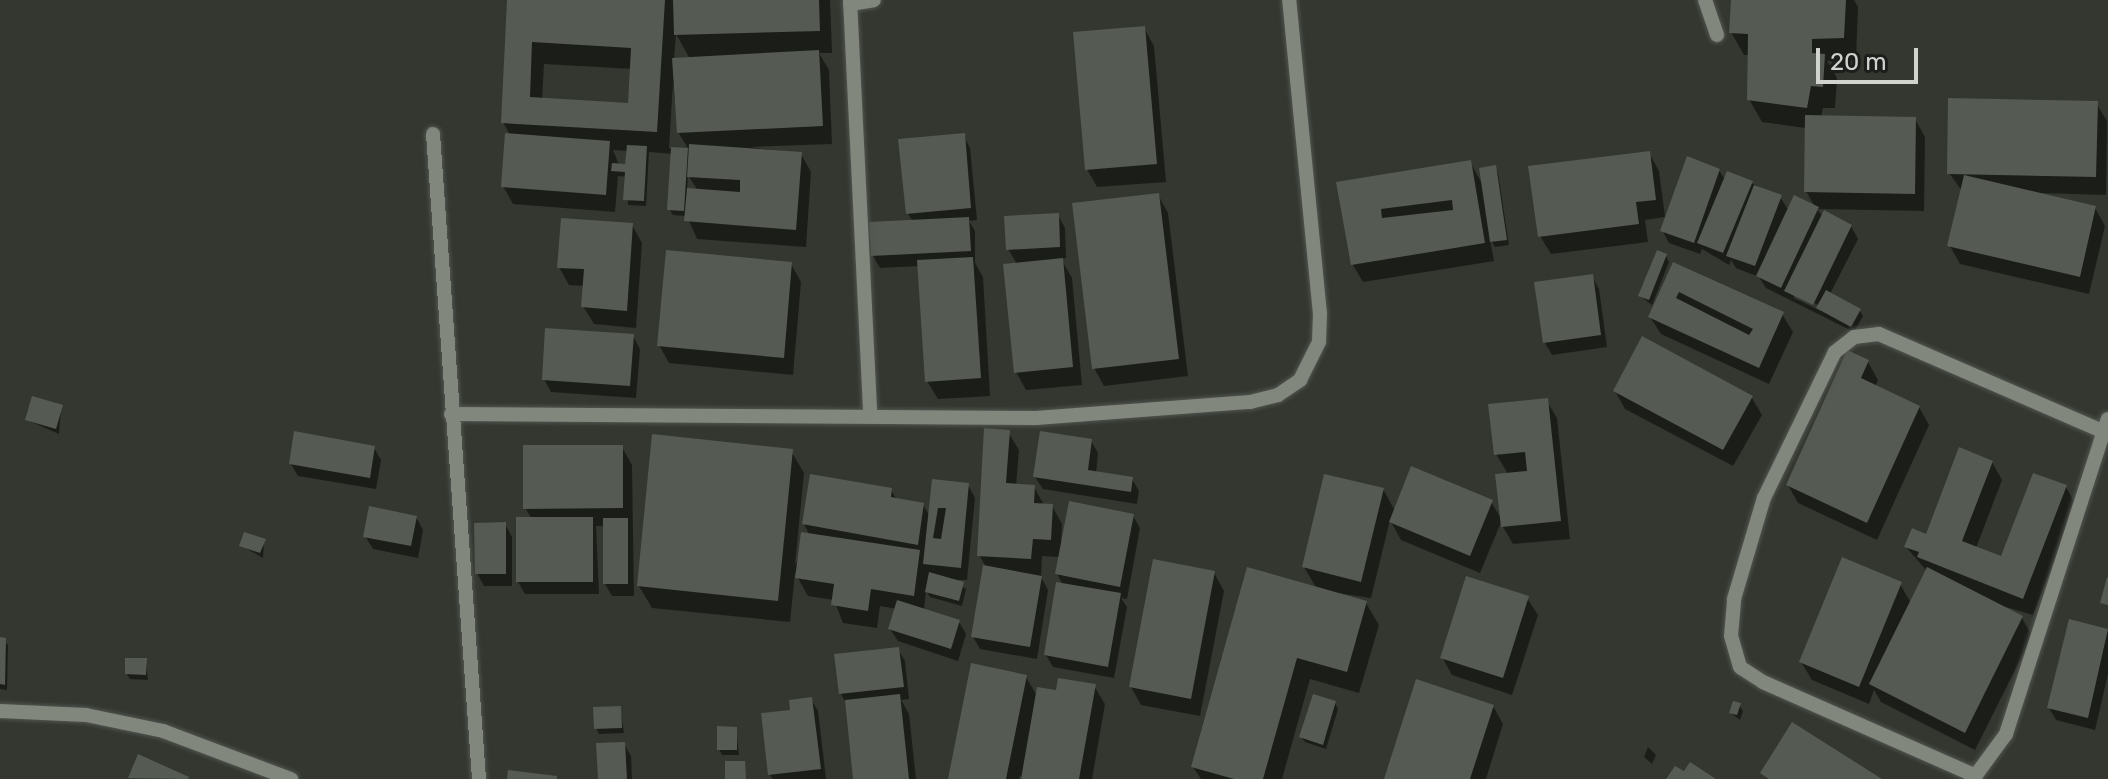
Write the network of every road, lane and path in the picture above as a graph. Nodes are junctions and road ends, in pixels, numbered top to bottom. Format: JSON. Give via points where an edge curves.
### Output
{"nodes":[{"id":1,"x":874,"y":0,"type":"edge"},
{"id":2,"x":1289,"y":0,"type":"edge"},
{"id":3,"x":1705,"y":0,"type":"edge"},
{"id":4,"x":850,"y":2,"type":"edge"},
{"id":5,"x":1717,"y":35,"type":"dead end"},
{"id":6,"x":433,"y":134,"type":"dead end"},
{"id":7,"x":451,"y":414,"type":"junction"},
{"id":8,"x":870,"y":415,"type":"junction"},
{"id":9,"x":2106,"y":426,"type":"edge"},
{"id":10,"x":0,"y":711,"type":"edge"},
{"id":11,"x":1975,"y":778,"type":"edge"},
{"id":12,"x":291,"y":779,"type":"edge"},
{"id":13,"x":479,"y":779,"type":"edge"}],
"edges":[{"from":1,"to":4,"type":"street"},
{"from":2,"to":8,"type":"street","via":[[1320,314],[1319,342],[1300,380],[1278,395],[1250,402],[1036,418]]},
{"from":3,"to":5,"type":"street"},
{"from":4,"to":8,"type":"street"},
{"from":6,"to":7,"type":"street"},
{"from":7,"to":8,"type":"street"},
{"from":7,"to":13,"type":"street"},
{"from":9,"to":11,"type":"street","via":[[2006,734]]},
{"from":9,"to":11,"type":"street","via":[[1879,334],[1854,337],[1835,352],[1764,498],[1734,599],[1731,636],[1740,667]]},
{"from":10,"to":12,"type":"street","via":[[86,715],[163,731]]}]}
